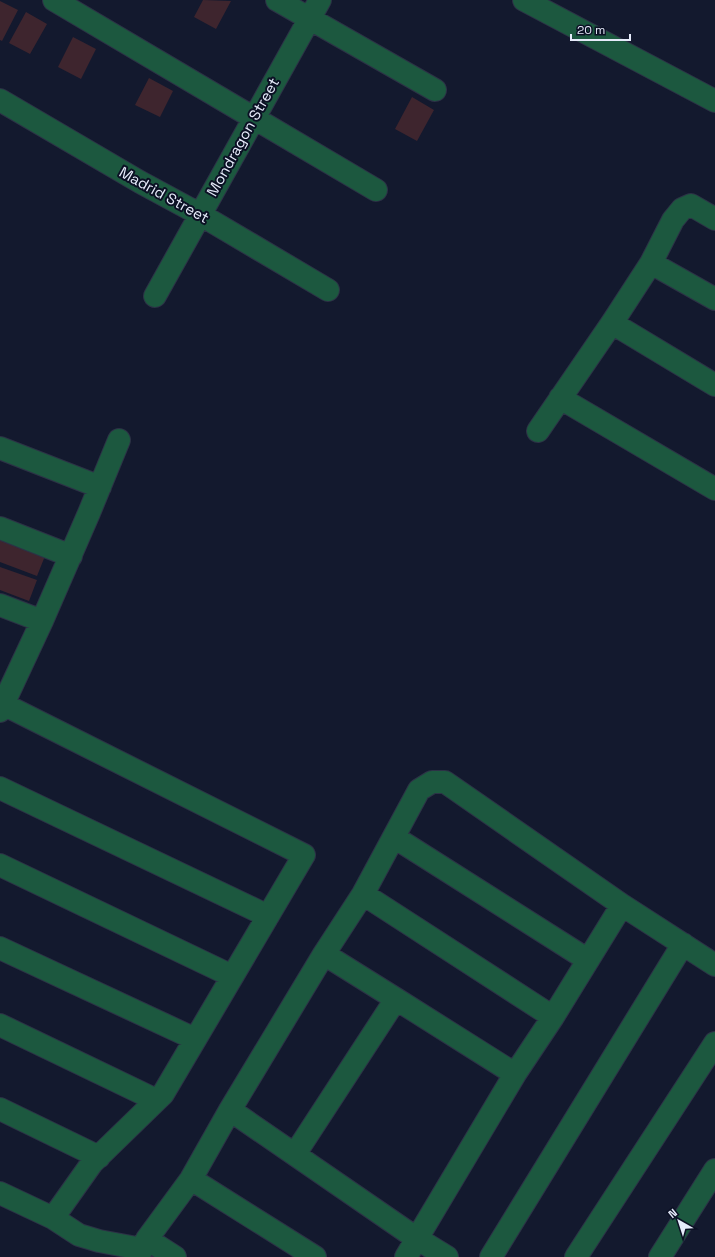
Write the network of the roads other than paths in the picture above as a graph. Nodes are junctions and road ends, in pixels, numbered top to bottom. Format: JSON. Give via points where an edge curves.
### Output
{"nodes":[{"id":1,"x":54,"y":0,"type":"edge"},
{"id":2,"x":277,"y":0,"type":"edge"},
{"id":3,"x":320,"y":0,"type":"edge"},
{"id":4,"x":524,"y":0,"type":"edge"},
{"id":5,"x":308,"y":19,"type":"junction"},
{"id":6,"x":435,"y":90,"type":"dead end"},
{"id":7,"x":0,"y":100,"type":"edge"},
{"id":8,"x":715,"y":101,"type":"edge"},
{"id":9,"x":254,"y":117,"type":"junction"},
{"id":10,"x":376,"y":190,"type":"dead end"},
{"id":11,"x":201,"y":215,"type":"junction"},
{"id":12,"x":715,"y":219,"type":"edge"},
{"id":13,"x":651,"y":262,"type":"junction"},
{"id":14,"x":328,"y":290,"type":"dead end"},
{"id":15,"x":155,"y":296,"type":"dead end"},
{"id":16,"x":715,"y":299,"type":"edge"},
{"id":17,"x":612,"y":323,"type":"junction"},
{"id":18,"x":715,"y":386,"type":"edge"},
{"id":19,"x":560,"y":398,"type":"junction"},
{"id":20,"x":538,"y":430,"type":"dead end"},
{"id":21,"x":120,"y":440,"type":"dead end"},
{"id":22,"x":0,"y":448,"type":"edge"},
{"id":23,"x":100,"y":487,"type":"junction"},
{"id":24,"x":715,"y":489,"type":"edge"},
{"id":25,"x":0,"y":528,"type":"edge"},
{"id":26,"x":71,"y":556,"type":"junction"},
{"id":27,"x":0,"y":605,"type":"edge"},
{"id":28,"x":42,"y":621,"type":"junction"},
{"id":29,"x":4,"y":695,"type":"edge"},
{"id":30,"x":0,"y":788,"type":"edge"},
{"id":31,"x":394,"y":837,"type":"junction"},
{"id":32,"x":0,"y":865,"type":"edge"},
{"id":33,"x":363,"y":894,"type":"junction"},
{"id":34,"x":622,"y":906,"type":"junction"},
{"id":35,"x":268,"y":916,"type":"junction"},
{"id":36,"x":683,"y":944,"type":"junction"},
{"id":37,"x":0,"y":948,"type":"edge"},
{"id":38,"x":324,"y":954,"type":"junction"},
{"id":39,"x":588,"y":960,"type":"junction"},
{"id":40,"x":715,"y":965,"type":"edge"},
{"id":41,"x":232,"y":976,"type":"junction"},
{"id":42,"x":396,"y":999,"type":"junction"},
{"id":43,"x":553,"y":1018,"type":"junction"},
{"id":44,"x":0,"y":1025,"type":"edge"},
{"id":45,"x":195,"y":1039,"type":"junction"},
{"id":46,"x":715,"y":1043,"type":"edge"},
{"id":47,"x":515,"y":1074,"type":"junction"},
{"id":48,"x":156,"y":1100,"type":"junction"},
{"id":49,"x":0,"y":1109,"type":"edge"},
{"id":50,"x":230,"y":1110,"type":"junction"},
{"id":51,"x":295,"y":1154,"type":"junction"},
{"id":52,"x":98,"y":1157,"type":"junction"},
{"id":53,"x":715,"y":1170,"type":"edge"},
{"id":54,"x":191,"y":1179,"type":"junction"},
{"id":55,"x":0,"y":1193,"type":"edge"},
{"id":56,"x":52,"y":1218,"type":"junction"},
{"id":57,"x":416,"y":1238,"type":"junction"},
{"id":58,"x":142,"y":1248,"type":"edge"},
{"id":59,"x":175,"y":1257,"type":"edge"},
{"id":60,"x":315,"y":1257,"type":"edge"},
{"id":61,"x":406,"y":1257,"type":"edge"},
{"id":62,"x":447,"y":1257,"type":"edge"},
{"id":63,"x":491,"y":1257,"type":"edge"},
{"id":64,"x":576,"y":1257,"type":"edge"},
{"id":65,"x":660,"y":1257,"type":"edge"}],
"edges":[{"from":1,"to":9,"type":"street"},
{"from":2,"to":5,"type":"street"},
{"from":3,"to":5,"type":"street","name":"Mondragon Street"},
{"from":4,"to":8,"type":"street"},
{"from":5,"to":6,"type":"street"},
{"from":5,"to":9,"type":"street","name":"Mondragon Street"},
{"from":7,"to":11,"type":"street","name":"Madrid Street"},
{"from":9,"to":10,"type":"street"},
{"from":9,"to":11,"type":"street","name":"Mondragon Street"},
{"from":11,"to":14,"type":"street","name":"Madrid Street"},
{"from":11,"to":15,"type":"street","name":"Mondragon Street"},
{"from":12,"to":13,"type":"street","via":[[691,205],[682,209],[673,220]]},
{"from":13,"to":16,"type":"street"},
{"from":13,"to":17,"type":"street"},
{"from":17,"to":18,"type":"street"},
{"from":17,"to":19,"type":"street"},
{"from":19,"to":20,"type":"street"},
{"from":19,"to":24,"type":"street"},
{"from":21,"to":23,"type":"street"},
{"from":22,"to":23,"type":"street"},
{"from":23,"to":26,"type":"street"},
{"from":25,"to":26,"type":"street"},
{"from":26,"to":28,"type":"street"},
{"from":27,"to":28,"type":"street"},
{"from":28,"to":29,"type":"street"},
{"from":29,"to":35,"type":"street","via":[[304,855]]},
{"from":30,"to":35,"type":"street"},
{"from":31,"to":33,"type":"street"},
{"from":31,"to":34,"type":"street","via":[[419,790],[432,782],[445,782]]},
{"from":31,"to":39,"type":"street"},
{"from":32,"to":41,"type":"street"},
{"from":33,"to":38,"type":"street"},
{"from":33,"to":43,"type":"street"},
{"from":34,"to":36,"type":"street"},
{"from":34,"to":39,"type":"street"},
{"from":35,"to":41,"type":"street"},
{"from":36,"to":40,"type":"street"},
{"from":36,"to":63,"type":"street"},
{"from":37,"to":45,"type":"street"},
{"from":38,"to":42,"type":"street"},
{"from":38,"to":50,"type":"street"},
{"from":39,"to":43,"type":"street"},
{"from":41,"to":45,"type":"street"},
{"from":42,"to":47,"type":"street"},
{"from":42,"to":51,"type":"street"},
{"from":43,"to":47,"type":"street"},
{"from":44,"to":48,"type":"street"},
{"from":45,"to":48,"type":"street","via":[[163,1094]]},
{"from":46,"to":64,"type":"street"},
{"from":47,"to":57,"type":"street"},
{"from":48,"to":52,"type":"street"},
{"from":49,"to":52,"type":"street"},
{"from":50,"to":51,"type":"street"},
{"from":50,"to":54,"type":"street"},
{"from":51,"to":57,"type":"street"},
{"from":52,"to":56,"type":"street"},
{"from":53,"to":65,"type":"street"},
{"from":54,"to":58,"type":"street"},
{"from":54,"to":60,"type":"street"},
{"from":55,"to":56,"type":"street"},
{"from":56,"to":58,"type":"street","via":[[79,1235],[98,1241]]},
{"from":57,"to":61,"type":"street"},
{"from":57,"to":62,"type":"street"},
{"from":58,"to":59,"type":"street"}]}
